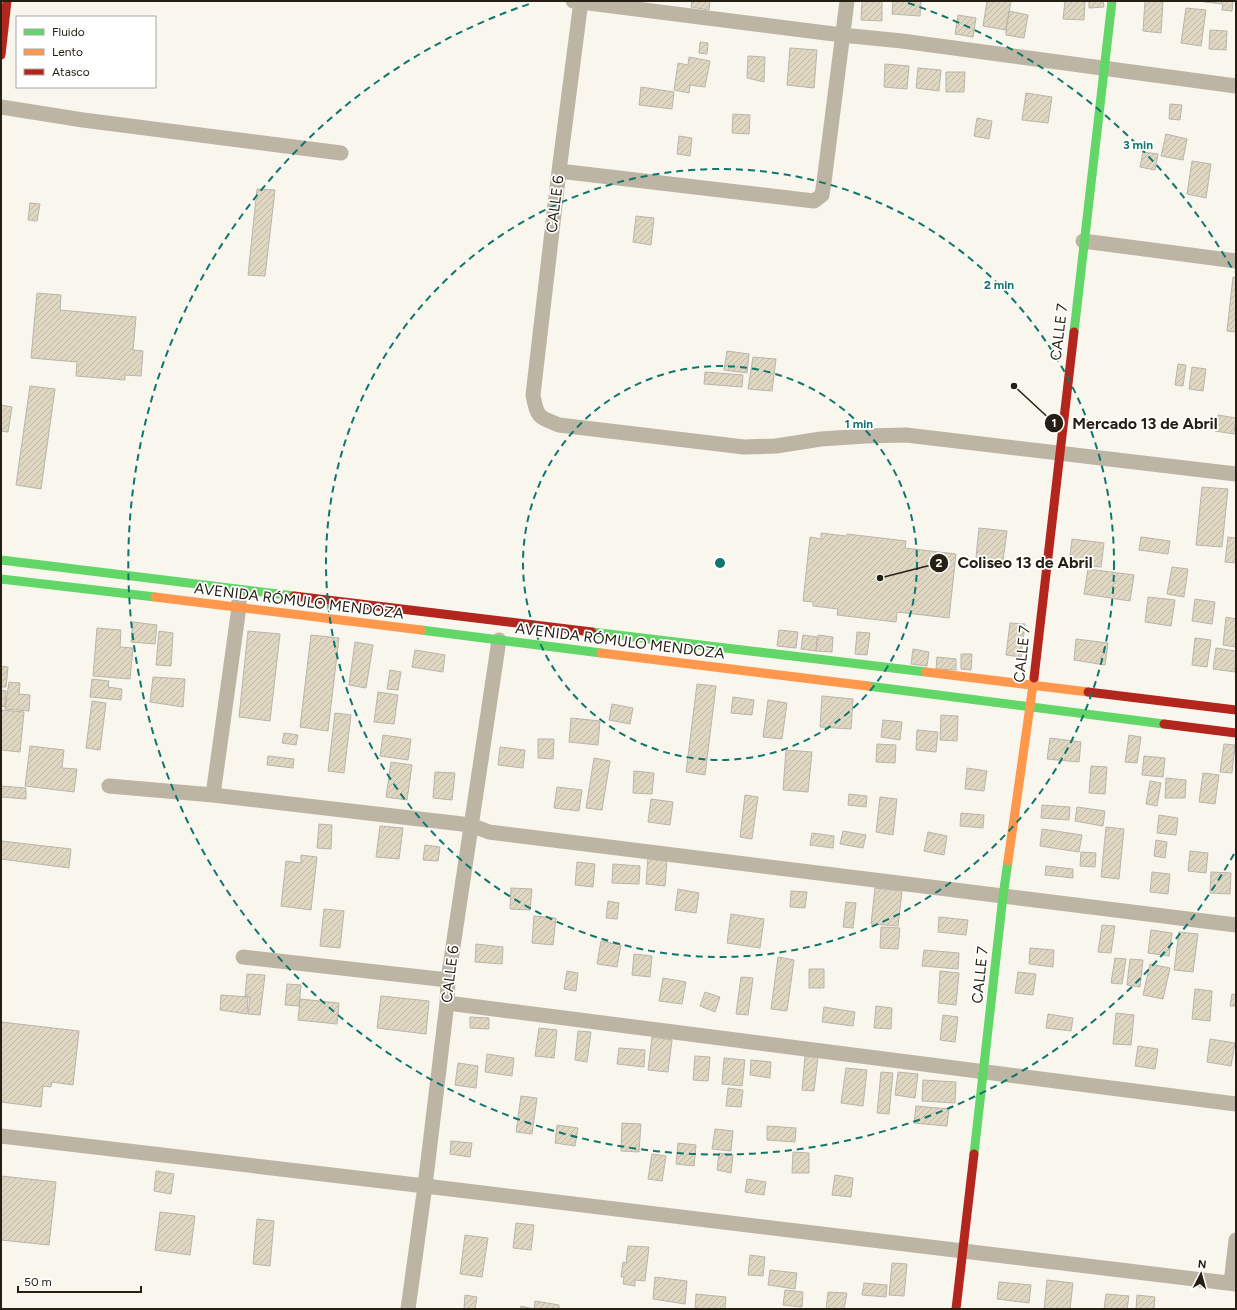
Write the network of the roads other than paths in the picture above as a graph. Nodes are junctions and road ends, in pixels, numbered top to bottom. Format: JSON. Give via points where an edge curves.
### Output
{"nodes":[{"id":1,"x":7,"y":1,"type":"edge"},
{"id":2,"x":578,"y":1,"type":"edge"},
{"id":3,"x":847,"y":1,"type":"edge"},
{"id":4,"x":1112,"y":1,"type":"edge"},
{"id":5,"x":842,"y":35,"type":"junction"},
{"id":6,"x":1,"y":55,"type":"edge"},
{"id":7,"x":1103,"y":69,"type":"junction"},
{"id":8,"x":1236,"y":86,"type":"edge"},
{"id":9,"x":1,"y":107,"type":"edge"},
{"id":10,"x":341,"y":153,"type":"dead end"},
{"id":11,"x":559,"y":171,"type":"junction"},
{"id":12,"x":1083,"y":241,"type":"junction"},
{"id":13,"x":1236,"y":261,"type":"edge"},
{"id":14,"x":1059,"y":453,"type":"junction"},
{"id":15,"x":1236,"y":474,"type":"edge"},
{"id":16,"x":1,"y":560,"type":"edge"},
{"id":17,"x":1,"y":579,"type":"edge"},
{"id":18,"x":239,"y":589,"type":"junction"},
{"id":19,"x":239,"y":607,"type":"junction"},
{"id":20,"x":499,"y":640,"type":"junction"},
{"id":21,"x":1033,"y":686,"type":"junction"},
{"id":22,"x":1030,"y":707,"type":"junction"},
{"id":23,"x":1236,"y":710,"type":"edge"},
{"id":24,"x":1236,"y":733,"type":"edge"},
{"id":25,"x":109,"y":786,"type":"dead end"},
{"id":26,"x":213,"y":795,"type":"junction"},
{"id":27,"x":471,"y":825,"type":"junction"},
{"id":28,"x":1003,"y":896,"type":"junction"},
{"id":29,"x":1236,"y":925,"type":"edge"},
{"id":30,"x":243,"y":957,"type":"dead end"},
{"id":31,"x":448,"y":980,"type":"junction"},
{"id":32,"x":447,"y":1003,"type":"junction"},
{"id":33,"x":984,"y":1071,"type":"junction"},
{"id":34,"x":1236,"y":1104,"type":"edge"},
{"id":35,"x":1,"y":1136,"type":"edge"},
{"id":36,"x":425,"y":1186,"type":"junction"},
{"id":37,"x":1236,"y":1240,"type":"edge"},
{"id":38,"x":964,"y":1251,"type":"junction"},
{"id":39,"x":1233,"y":1283,"type":"edge"},
{"id":40,"x":408,"y":1309,"type":"edge"},
{"id":41,"x":956,"y":1309,"type":"edge"}],
"edges":[{"from":1,"to":6,"type":"main road"},
{"from":2,"to":5,"type":"street"},
{"from":2,"to":11,"type":"street","name":"CALLE 6"},
{"from":3,"to":5,"type":"street"},
{"from":4,"to":7,"type":"main road","name":"CALLE 7"},
{"from":5,"to":7,"type":"street"},
{"from":5,"to":11,"type":"street","via":[[822,195],[814,200]]},
{"from":7,"to":8,"type":"street"},
{"from":7,"to":12,"type":"main road","name":"CALLE 7"},
{"from":9,"to":10,"type":"street"},
{"from":11,"to":14,"type":"street","name":"CALLE 6","via":[[533,395],[535,407],[541,417],[559,425],[744,448],[829,438],[906,435]]},
{"from":12,"to":13,"type":"street"},
{"from":12,"to":14,"type":"main road","name":"CALLE 7"},
{"from":14,"to":15,"type":"street"},
{"from":14,"to":21,"type":"main road","name":"CALLE 7"},
{"from":16,"to":18,"type":"main road","name":"AVENIDA RÓMULO MENDOZA"},
{"from":17,"to":19,"type":"main road","name":"AVENIDA RÓMULO MENDOZA"},
{"from":18,"to":19,"type":"street"},
{"from":18,"to":21,"type":"main road","name":"AVENIDA RÓMULO MENDOZA"},
{"from":19,"to":20,"type":"main road","name":"AVENIDA RÓMULO MENDOZA"},
{"from":19,"to":26,"type":"street"},
{"from":20,"to":22,"type":"main road","name":"AVENIDA RÓMULO MENDOZA"},
{"from":20,"to":27,"type":"street","name":"CALLE 6"},
{"from":21,"to":22,"type":"main road","name":"CALLE 7"},
{"from":21,"to":23,"type":"main road","name":"AVENIDA RÓMULO MENDOZA"},
{"from":22,"to":24,"type":"main road","name":"AVENIDA RÓMULO MENDOZA"},
{"from":22,"to":28,"type":"main road","name":"CALLE 7"},
{"from":25,"to":26,"type":"street"},
{"from":26,"to":27,"type":"street"},
{"from":27,"to":28,"type":"street","via":[[489,832]]},
{"from":27,"to":31,"type":"street","name":"CALLE 6"},
{"from":28,"to":29,"type":"street"},
{"from":28,"to":33,"type":"main road","name":"CALLE 7"},
{"from":30,"to":31,"type":"street"},
{"from":31,"to":32,"type":"street","name":"CALLE 6"},
{"from":32,"to":33,"type":"street"},
{"from":32,"to":36,"type":"street","name":"CALLE 6"},
{"from":33,"to":34,"type":"street"},
{"from":33,"to":38,"type":"main road","name":"CALLE 7"},
{"from":35,"to":36,"type":"street"},
{"from":36,"to":38,"type":"street"},
{"from":36,"to":40,"type":"street","name":"CALLE 6"},
{"from":37,"to":39,"type":"street"},
{"from":38,"to":39,"type":"street"},
{"from":38,"to":41,"type":"main road","name":"CALLE 7"}]}
